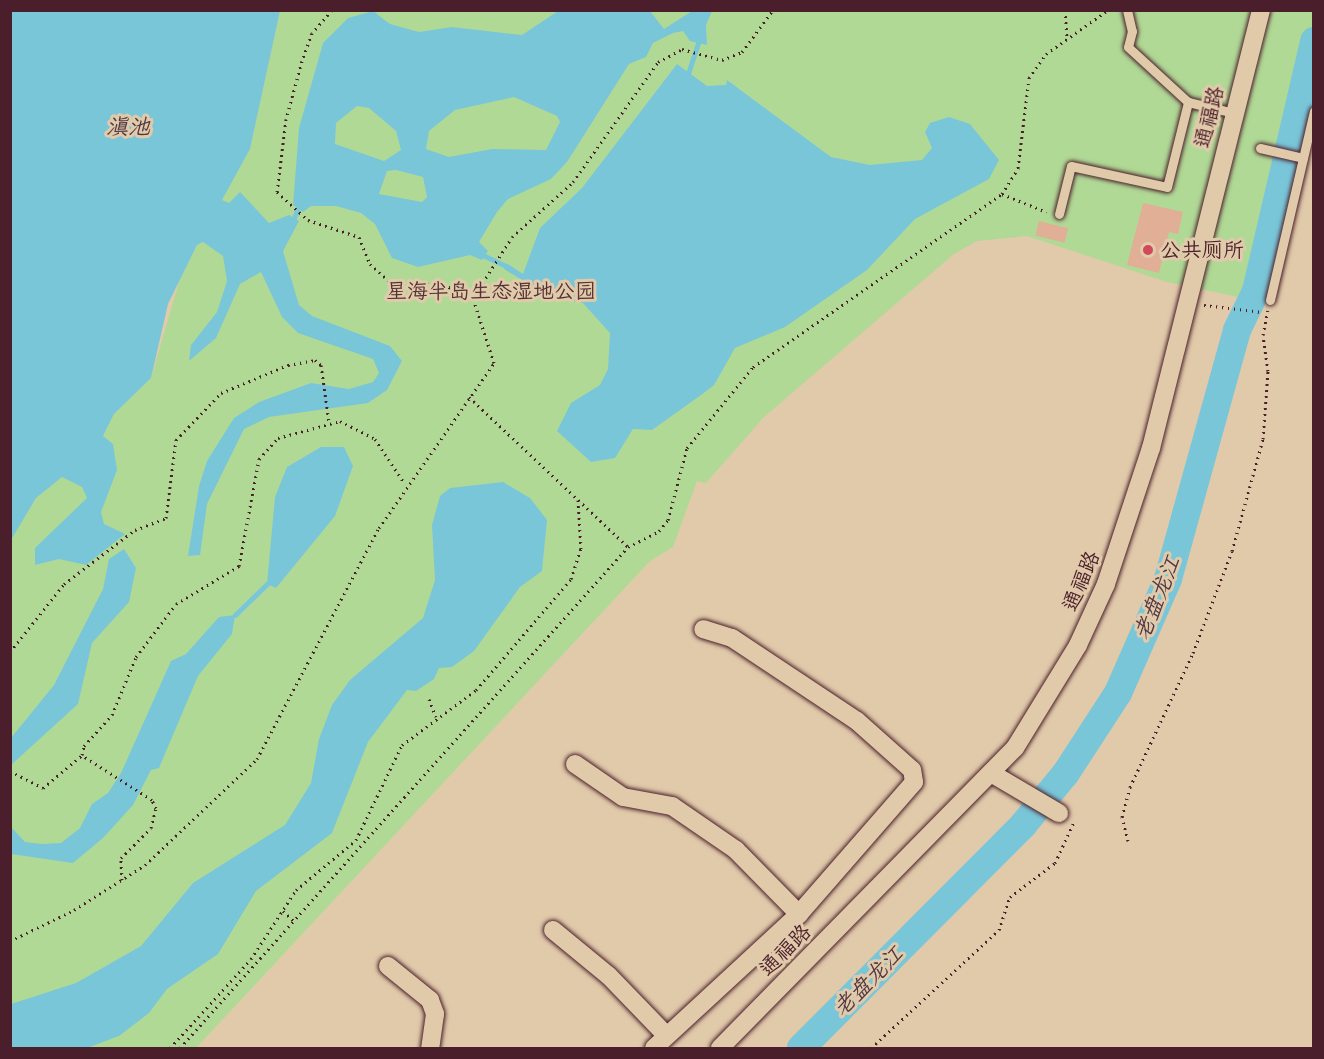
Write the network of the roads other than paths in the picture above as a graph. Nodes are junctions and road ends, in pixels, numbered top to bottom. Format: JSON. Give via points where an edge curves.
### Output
{"nodes":[{"id":1,"x":1127,"y":10,"type":"edge"},
{"id":2,"x":1261,"y":10,"type":"edge"},
{"id":3,"x":1188,"y":102,"type":"junction"},
{"id":4,"x":1314,"y":111,"type":"edge"},
{"id":5,"x":1234,"y":113,"type":"junction"},
{"id":6,"x":1260,"y":148,"type":"dead end"},
{"id":7,"x":1303,"y":158,"type":"junction"},
{"id":8,"x":1059,"y":214,"type":"road end"},
{"id":9,"x":1270,"y":300,"type":"road end"},
{"id":10,"x":704,"y":629,"type":"dead end"},
{"id":11,"x":574,"y":764,"type":"dead end"},
{"id":12,"x":991,"y":773,"type":"junction"},
{"id":13,"x":1067,"y":816,"type":"road end"},
{"id":14,"x":799,"y":914,"type":"junction"},
{"id":15,"x":553,"y":930,"type":"dead end"},
{"id":16,"x":388,"y":966,"type":"dead end"},
{"id":17,"x":660,"y":1042,"type":"edge"},
{"id":18,"x":429,"y":1048,"type":"edge"},
{"id":19,"x":720,"y":1048,"type":"edge"}],
"edges":[{"from":1,"to":3,"type":"lane","via":[[1132,31],[1128,48]]},
{"from":2,"to":5,"type":"street","name":"通福路"},
{"from":3,"to":5,"type":"lane"},
{"from":3,"to":8,"type":"lane","via":[[1167,187],[1071,166]]},
{"from":4,"to":7,"type":"lane"},
{"from":5,"to":12,"type":"street","name":"通福路","via":[[1148,458],[1106,584],[1048,695]]},
{"from":6,"to":7,"type":"lane"},
{"from":7,"to":9,"type":"lane"},
{"from":10,"to":14,"type":"street","via":[[732,638],[857,721],[912,770],[914,782],[906,795]]},
{"from":11,"to":14,"type":"street","via":[[623,797],[672,806],[736,850]]},
{"from":12,"to":13,"type":"street"},
{"from":12,"to":19,"type":"street","name":"通福路"},
{"from":14,"to":17,"type":"street"},
{"from":15,"to":17,"type":"street","via":[[609,976]]},
{"from":16,"to":18,"type":"street","via":[[430,1000],[435,1014]]}]}
